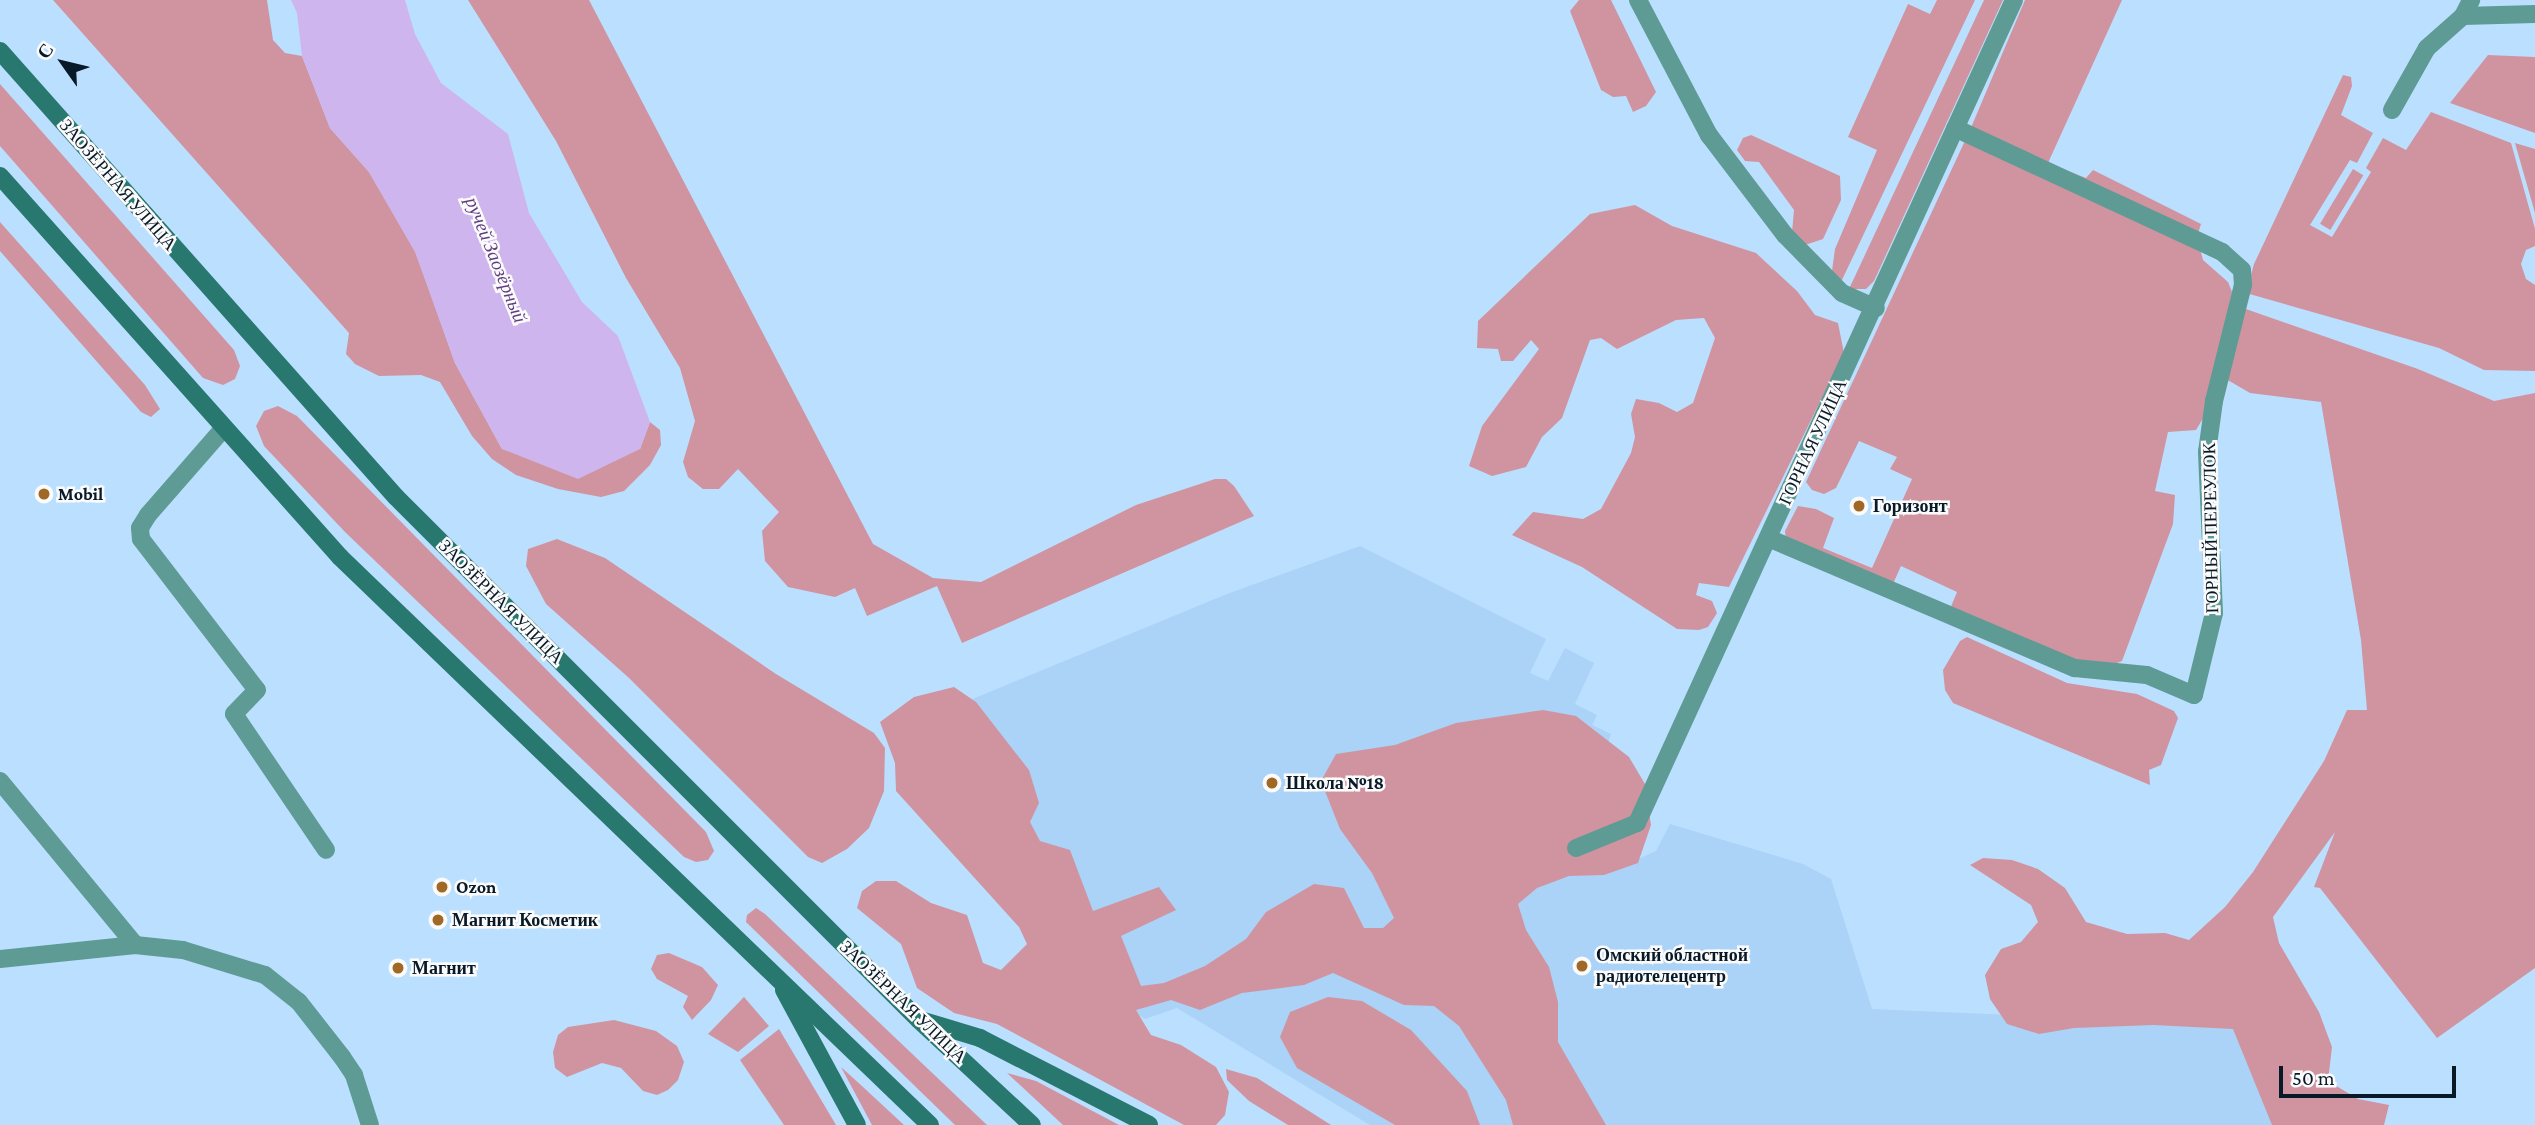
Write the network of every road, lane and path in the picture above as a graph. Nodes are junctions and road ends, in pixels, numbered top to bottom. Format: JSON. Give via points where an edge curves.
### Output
{"nodes":[{"id":1,"x":1638,"y":0,"type":"edge"},
{"id":2,"x":2014,"y":0,"type":"edge"},
{"id":3,"x":2467,"y":8,"type":"edge"},
{"id":4,"x":2535,"y":14,"type":"edge"},
{"id":5,"x":0,"y":51,"type":"edge"},
{"id":6,"x":2392,"y":110,"type":"dead end"},
{"id":7,"x":1955,"y":128,"type":"junction"},
{"id":8,"x":0,"y":176,"type":"edge"},
{"id":9,"x":1876,"y":308,"type":"junction"},
{"id":10,"x":223,"y":429,"type":"junction"},
{"id":11,"x":1768,"y":538,"type":"junction"},
{"id":12,"x":0,"y":782,"type":"edge"},
{"id":13,"x":1576,"y":848,"type":"dead end"},
{"id":14,"x":326,"y":850,"type":"dead end"},
{"id":15,"x":135,"y":944,"type":"junction"},
{"id":16,"x":0,"y":959,"type":"edge"},
{"id":17,"x":778,"y":977,"type":"junction"},
{"id":18,"x":919,"y":1020,"type":"junction"},
{"id":19,"x":370,"y":1125,"type":"edge"},
{"id":20,"x":857,"y":1125,"type":"edge"},
{"id":21,"x":930,"y":1125,"type":"edge"},
{"id":22,"x":1031,"y":1125,"type":"edge"},
{"id":23,"x":1149,"y":1125,"type":"edge"}],
"edges":[{"from":1,"to":9,"type":"street","via":[[1709,135],[1776,224],[1842,293]]},
{"from":2,"to":7,"type":"street","name":"ГОРНАЯ УЛИЦА"},
{"from":3,"to":4,"type":"street"},
{"from":3,"to":6,"type":"street","via":[[2427,48]]},
{"from":5,"to":18,"type":"main road","name":"ЗАОЗЁРНАЯ УЛИЦА","via":[[396,496]]},
{"from":7,"to":9,"type":"street","name":"ГОРНАЯ УЛИЦА"},
{"from":7,"to":11,"type":"street","name":"ГОРНЫЙ ПЕРЕУЛОК","via":[[2222,252],[2242,270],[2244,285],[2214,401],[2207,452],[2214,613],[2194,695],[2147,675],[2075,668]]},
{"from":8,"to":10,"type":"main road"},
{"from":9,"to":11,"type":"street","name":"ГОРНАЯ УЛИЦА"},
{"from":10,"to":14,"type":"street","via":[[148,515],[140,528],[141,538],[257,690],[234,714]]},
{"from":10,"to":17,"type":"main road","via":[[340,557]]},
{"from":11,"to":13,"type":"street","name":"ГОРНАЯ УЛИЦА","via":[[1637,823]]},
{"from":12,"to":15,"type":"street"},
{"from":15,"to":16,"type":"street"},
{"from":15,"to":19,"type":"street","via":[[220,960],[282,985],[354,1075]]},
{"from":17,"to":20,"type":"main road"},
{"from":17,"to":21,"type":"main road"},
{"from":18,"to":22,"type":"main road","name":"ЗАОЗЁРНАЯ УЛИЦА"},
{"from":18,"to":23,"type":"main road","via":[[980,1038]]}]}
